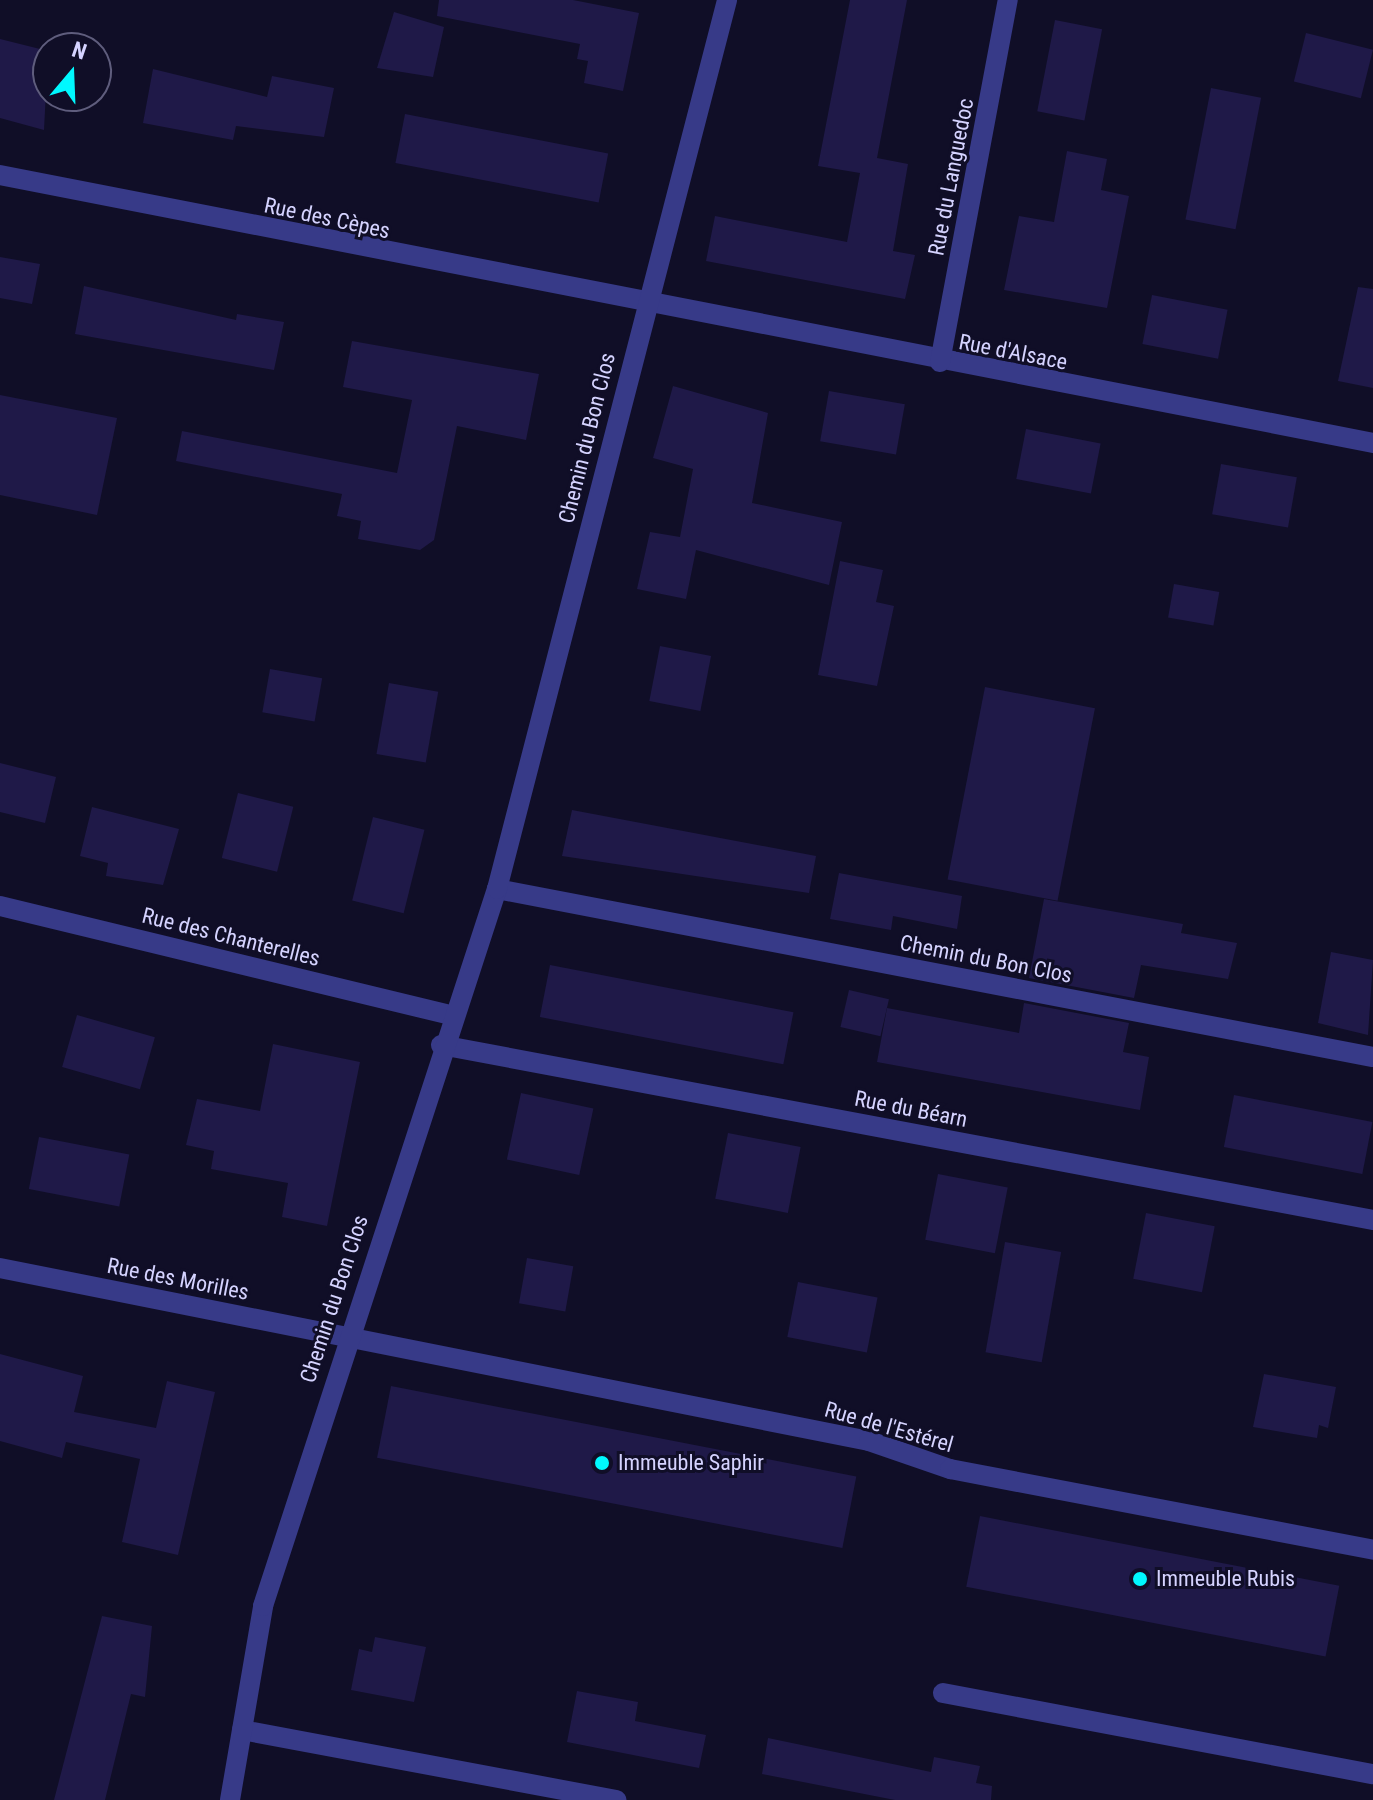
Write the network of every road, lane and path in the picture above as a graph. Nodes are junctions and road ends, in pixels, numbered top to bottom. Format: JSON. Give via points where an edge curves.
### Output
{"nodes":[{"id":1,"x":727,"y":0,"type":"edge"},
{"id":2,"x":1008,"y":0,"type":"edge"},
{"id":3,"x":0,"y":175,"type":"edge"},
{"id":4,"x":645,"y":307,"type":"junction"},
{"id":5,"x":940,"y":362,"type":"junction"},
{"id":6,"x":1373,"y":443,"type":"edge"},
{"id":7,"x":497,"y":889,"type":"junction"},
{"id":8,"x":0,"y":906,"type":"edge"},
{"id":9,"x":451,"y":1015,"type":"junction"},
{"id":10,"x":441,"y":1045,"type":"junction"},
{"id":11,"x":1373,"y":1057,"type":"edge"},
{"id":12,"x":1373,"y":1220,"type":"edge"},
{"id":13,"x":0,"y":1268,"type":"edge"},
{"id":14,"x":347,"y":1336,"type":"junction"},
{"id":15,"x":1373,"y":1550,"type":"edge"},
{"id":16,"x":943,"y":1693,"type":"dead end"},
{"id":17,"x":242,"y":1730,"type":"junction"},
{"id":18,"x":1373,"y":1774,"type":"edge"},
{"id":19,"x":230,"y":1800,"type":"edge"},
{"id":20,"x":617,"y":1800,"type":"edge"}],
"edges":[{"from":1,"to":4,"type":"street","name":"Chemin du Bon Clos"},
{"from":2,"to":5,"type":"street","name":"Rue du Languedoc"},
{"from":3,"to":4,"type":"street","name":"Rue des Cèpes"},
{"from":4,"to":5,"type":"street","name":"Rue d'Alsace"},
{"from":4,"to":7,"type":"street","name":"Chemin du Bon Clos"},
{"from":5,"to":6,"type":"street","name":"Rue d'Alsace"},
{"from":7,"to":9,"type":"street","name":"Chemin du Bon Clos"},
{"from":7,"to":11,"type":"street","name":"Chemin du Bon Clos"},
{"from":8,"to":9,"type":"street","name":"Rue des Chanterelles"},
{"from":9,"to":10,"type":"street","name":"Chemin du Bon Clos"},
{"from":10,"to":12,"type":"street","name":"Rue du Béarn"},
{"from":10,"to":14,"type":"street","name":"Chemin du Bon Clos"},
{"from":13,"to":14,"type":"street","name":"Rue des Morilles"},
{"from":14,"to":15,"type":"street","name":"Rue de l'Estérel","via":[[869,1441],[950,1469]]},
{"from":14,"to":17,"type":"street","name":"Chemin du Bon Clos","via":[[263,1606]]},
{"from":16,"to":18,"type":"street"},
{"from":17,"to":19,"type":"street","name":"Chemin du Bon Clos"},
{"from":17,"to":20,"type":"street"}]}
